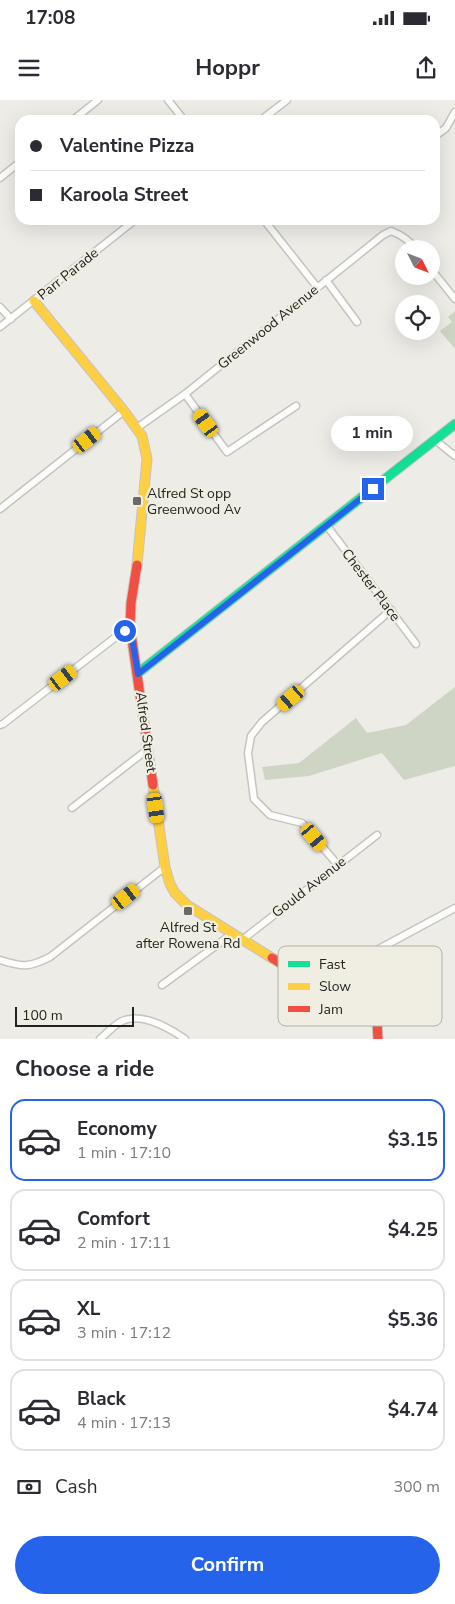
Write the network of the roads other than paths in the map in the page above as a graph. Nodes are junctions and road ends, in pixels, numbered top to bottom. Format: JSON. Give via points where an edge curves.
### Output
{"nodes":[{"id":1,"x":98,"y":100,"type":"edge"},
{"id":2,"x":168,"y":100,"type":"edge"},
{"id":3,"x":287,"y":100,"type":"edge"},
{"id":4,"x":455,"y":112,"type":"edge"},
{"id":5,"x":79,"y":115,"type":"edge"},
{"id":6,"x":180,"y":115,"type":"edge"},
{"id":7,"x":268,"y":115,"type":"edge"},
{"id":8,"x":440,"y":132,"type":"edge"},
{"id":9,"x":15,"y":166,"type":"edge"},
{"id":10,"x":0,"y":178,"type":"edge"},
{"id":11,"x":129,"y":225,"type":"edge"},
{"id":12,"x":268,"y":225,"type":"edge"},
{"id":13,"x":408,"y":240,"type":"edge"},
{"id":14,"x":326,"y":280,"type":"junction"},
{"id":15,"x":440,"y":280,"type":"edge"},
{"id":16,"x":318,"y":287,"type":"junction"},
{"id":17,"x":455,"y":299,"type":"edge"},
{"id":18,"x":34,"y":301,"type":"junction"},
{"id":19,"x":0,"y":306,"type":"edge"},
{"id":20,"x":11,"y":319,"type":"junction"},
{"id":21,"x":357,"y":322,"type":"dead end"},
{"id":22,"x":0,"y":327,"type":"edge"},
{"id":23,"x":185,"y":394,"type":"junction"},
{"id":24,"x":296,"y":406,"type":"dead end"},
{"id":25,"x":124,"y":411,"type":"junction"},
{"id":26,"x":455,"y":424,"type":"edge"},
{"id":27,"x":137,"y":428,"type":"junction"},
{"id":28,"x":435,"y":440,"type":"junction"},
{"id":29,"x":455,"y":456,"type":"edge"},
{"id":30,"x":0,"y":509,"type":"edge"},
{"id":31,"x":327,"y":526,"type":"junction"},
{"id":32,"x":391,"y":610,"type":"junction"},
{"id":33,"x":130,"y":626,"type":"junction"},
{"id":34,"x":416,"y":644,"type":"dead end"},
{"id":35,"x":138,"y":674,"type":"junction"},
{"id":36,"x":0,"y":725,"type":"edge"},
{"id":37,"x":148,"y":749,"type":"junction"},
{"id":38,"x":72,"y":808,"type":"dead end"},
{"id":39,"x":377,"y":834,"type":"dead end"},
{"id":40,"x":336,"y":864,"type":"junction"},
{"id":41,"x":165,"y":867,"type":"junction"},
{"id":42,"x":455,"y":908,"type":"edge"},
{"id":43,"x":232,"y":934,"type":"junction"},
{"id":44,"x":242,"y":940,"type":"junction"},
{"id":45,"x":384,"y":946,"type":"edge"},
{"id":46,"x":0,"y":960,"type":"edge"},
{"id":47,"x":278,"y":963,"type":"edge"},
{"id":48,"x":162,"y":985,"type":"dead end"},
{"id":49,"x":377,"y":1026,"type":"edge"},
{"id":50,"x":100,"y":1039,"type":"edge"},
{"id":51,"x":186,"y":1039,"type":"edge"},
{"id":52,"x":378,"y":1039,"type":"edge"}],
"edges":[{"from":1,"to":5,"type":"street"},
{"from":2,"to":6,"type":"street"},
{"from":3,"to":7,"type":"street"},
{"from":4,"to":8,"type":"street"},
{"from":9,"to":10,"type":"street"},
{"from":11,"to":18,"type":"street","name":"Parr Parade"},
{"from":12,"to":16,"type":"street"},
{"from":13,"to":14,"type":"street","name":"Greenwood Avenue","via":[[392,231]]},
{"from":14,"to":16,"type":"street","name":"Greenwood Avenue"},
{"from":14,"to":21,"type":"street"},
{"from":15,"to":17,"type":"street"},
{"from":16,"to":23,"type":"street","name":"Greenwood Avenue"},
{"from":18,"to":20,"type":"street","name":"Parr Parade"},
{"from":18,"to":25,"type":"street","name":"Alfred Street"},
{"from":19,"to":20,"type":"street"},
{"from":20,"to":22,"type":"street","name":"Parr Parade"},
{"from":23,"to":24,"type":"street","via":[[227,452]]},
{"from":23,"to":27,"type":"street","name":"Greenwood Avenue"},
{"from":25,"to":27,"type":"street","name":"Alfred Street"},
{"from":25,"to":30,"type":"street"},
{"from":26,"to":28,"type":"street"},
{"from":27,"to":33,"type":"street","name":"Alfred Street","via":[[145,445],[147,464]]},
{"from":28,"to":29,"type":"street"},
{"from":28,"to":31,"type":"street"},
{"from":31,"to":32,"type":"street","name":"Chester Place"},
{"from":31,"to":35,"type":"street"},
{"from":32,"to":34,"type":"street","name":"Chester Place"},
{"from":32,"to":40,"type":"street","via":[[262,722],[251,736],[248,753],[254,799],[270,815],[302,823]]},
{"from":33,"to":35,"type":"street","name":"Alfred Street"},
{"from":33,"to":36,"type":"street"},
{"from":35,"to":37,"type":"street","name":"Alfred Street"},
{"from":37,"to":38,"type":"street"},
{"from":37,"to":41,"type":"street","name":"Alfred Street"},
{"from":39,"to":40,"type":"street","name":"Gould Avenue"},
{"from":40,"to":44,"type":"street","name":"Gould Avenue"},
{"from":41,"to":43,"type":"street","name":"Alfred Street","via":[[171,890],[180,900]]},
{"from":41,"to":46,"type":"street","via":[[50,957],[33,965]]},
{"from":42,"to":45,"type":"street"},
{"from":43,"to":44,"type":"street","name":"Alfred Street"},
{"from":43,"to":48,"type":"street"},
{"from":44,"to":47,"type":"street","name":"Alfred Street"},
{"from":49,"to":52,"type":"street"},
{"from":50,"to":51,"type":"street","via":[[122,1021],[144,1018],[166,1026]]}]}
